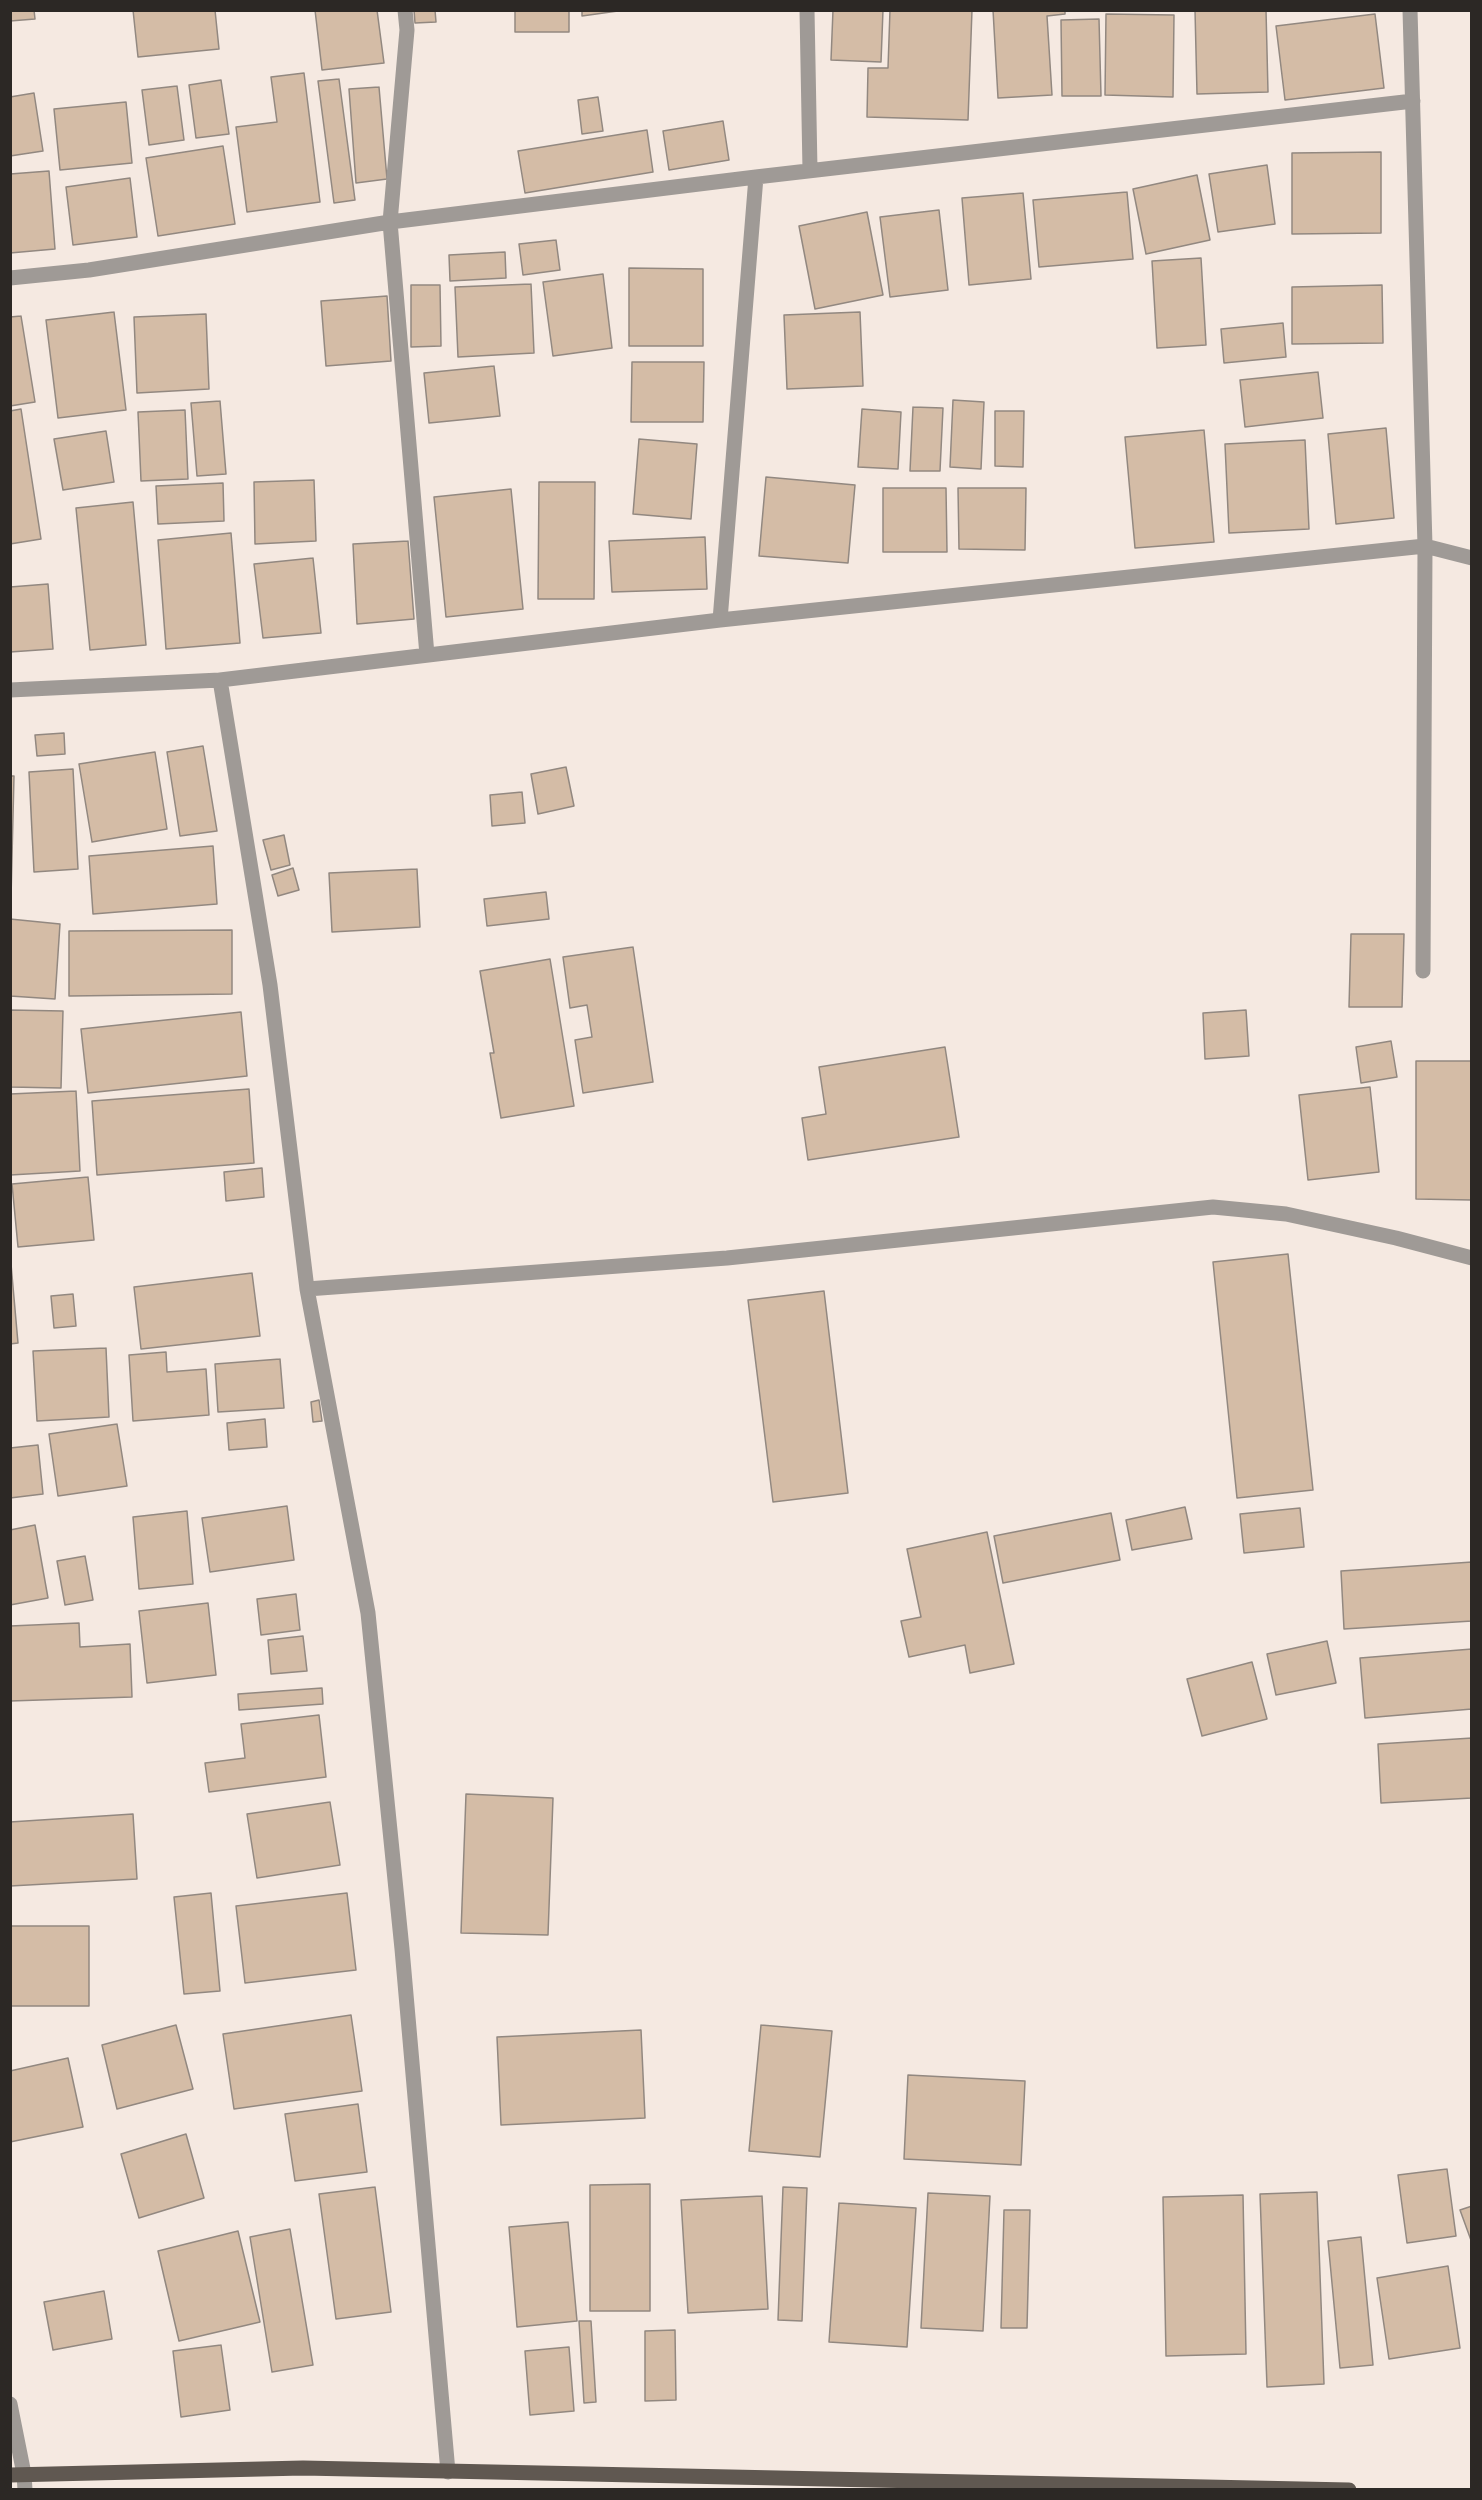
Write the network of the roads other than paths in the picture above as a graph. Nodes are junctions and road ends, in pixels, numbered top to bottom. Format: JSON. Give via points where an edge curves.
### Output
{"nodes":[{"id":1,"x":405,"y":10,"type":"edge"},
{"id":2,"x":807,"y":10,"type":"edge"},
{"id":3,"x":1410,"y":10,"type":"edge"},
{"id":4,"x":1413,"y":101,"type":"junction"},
{"id":5,"x":810,"y":170,"type":"junction"},
{"id":6,"x":756,"y":177,"type":"junction"},
{"id":7,"x":390,"y":222,"type":"junction"},
{"id":8,"x":10,"y":278,"type":"edge"},
{"id":9,"x":1425,"y":546,"type":"junction"},
{"id":10,"x":1472,"y":558,"type":"edge"},
{"id":11,"x":720,"y":620,"type":"junction"},
{"id":12,"x":427,"y":655,"type":"junction"},
{"id":13,"x":220,"y":680,"type":"junction"},
{"id":14,"x":10,"y":690,"type":"edge"},
{"id":15,"x":1423,"y":971,"type":"dead end"},
{"id":16,"x":1472,"y":1258,"type":"edge"},
{"id":17,"x":307,"y":1288,"type":"junction"},
{"id":18,"x":10,"y":2404,"type":"edge"},
{"id":19,"x":448,"y":2472,"type":"junction"},
{"id":20,"x":20,"y":2479,"type":"edge"},
{"id":21,"x":1349,"y":2490,"type":"edge"}],
"edges":[{"from":1,"to":7,"type":"street","via":[[407,30]]},
{"from":2,"to":5,"type":"street"},
{"from":3,"to":4,"type":"street"},
{"from":4,"to":5,"type":"street"},
{"from":4,"to":9,"type":"street"},
{"from":5,"to":6,"type":"street"},
{"from":6,"to":7,"type":"street"},
{"from":6,"to":11,"type":"street"},
{"from":7,"to":8,"type":"street","via":[[89,270]]},
{"from":7,"to":12,"type":"street"},
{"from":9,"to":10,"type":"street"},
{"from":9,"to":11,"type":"street"},
{"from":9,"to":15,"type":"street"},
{"from":11,"to":12,"type":"street"},
{"from":12,"to":13,"type":"street"},
{"from":13,"to":14,"type":"street"},
{"from":13,"to":17,"type":"street","via":[[270,986]]},
{"from":16,"to":17,"type":"street","via":[[1286,1214],[1213,1207],[727,1258]]},
{"from":17,"to":19,"type":"street","via":[[368,1613]]},
{"from":18,"to":20,"type":"street"},
{"from":19,"to":20,"type":"main road","via":[[303,2468]]},
{"from":19,"to":21,"type":"main road"}]}
